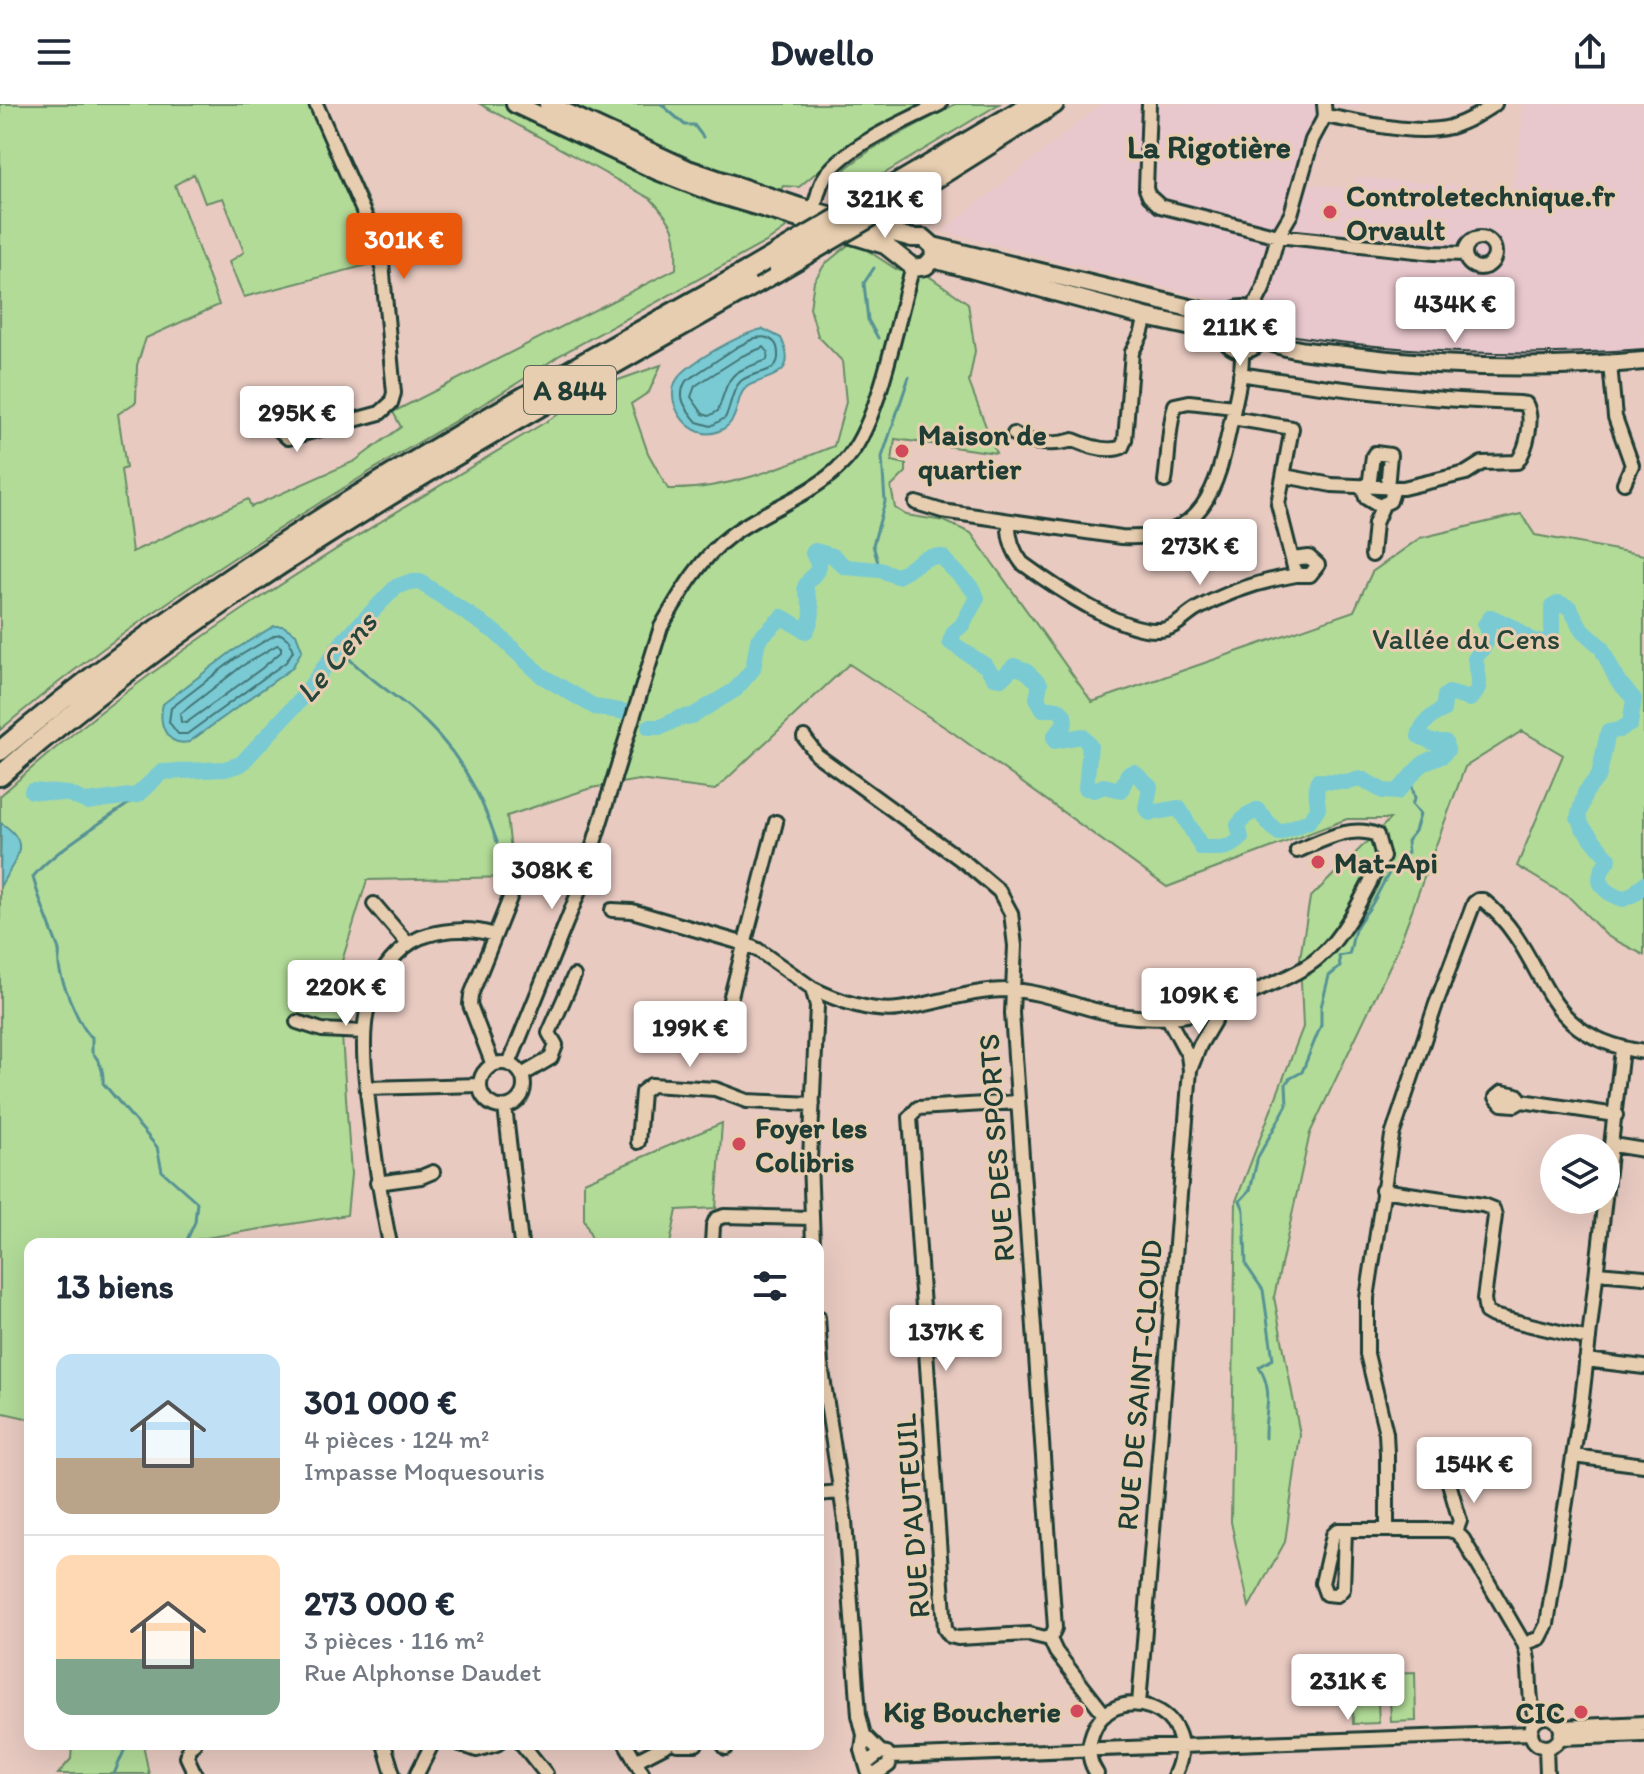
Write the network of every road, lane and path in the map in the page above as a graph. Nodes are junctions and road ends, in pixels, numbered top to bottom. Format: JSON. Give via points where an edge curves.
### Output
{"nodes":[{"id":1,"x":316,"y":104,"type":"edge"},
{"id":2,"x":515,"y":104,"type":"edge"},
{"id":3,"x":548,"y":104,"type":"edge"},
{"id":4,"x":940,"y":104,"type":"edge"},
{"id":5,"x":1031,"y":104,"type":"edge"},
{"id":6,"x":1054,"y":104,"type":"edge"},
{"id":7,"x":1149,"y":104,"type":"edge"},
{"id":8,"x":1495,"y":104,"type":"edge"},
{"id":9,"x":1324,"y":110,"type":"edge"},
{"id":10,"x":918,"y":180,"type":"junction"},
{"id":11,"x":811,"y":216,"type":"junction"},
{"id":12,"x":1278,"y":236,"type":"junction"},
{"id":13,"x":912,"y":238,"type":"junction"},
{"id":14,"x":933,"y":252,"type":"junction"},
{"id":15,"x":1465,"y":254,"type":"dead end"},
{"id":16,"x":909,"y":263,"type":"junction"},
{"id":17,"x":1252,"y":311,"type":"junction"},
{"id":18,"x":1146,"y":317,"type":"junction"},
{"id":19,"x":1227,"y":317,"type":"junction"},
{"id":20,"x":1224,"y":334,"type":"junction"},
{"id":21,"x":1260,"y":337,"type":"junction"},
{"id":22,"x":1242,"y":348,"type":"junction"},
{"id":23,"x":1644,"y":361,"type":"edge"},
{"id":24,"x":1610,"y":364,"type":"junction"},
{"id":25,"x":1240,"y":374,"type":"junction"},
{"id":26,"x":1233,"y":413,"type":"junction"},
{"id":27,"x":251,"y":424,"type":"dead end"},
{"id":28,"x":1014,"y":434,"type":"dead end"},
{"id":29,"x":1284,"y":476,"type":"junction"},
{"id":30,"x":1165,"y":481,"type":"dead end"},
{"id":31,"x":1624,"y":483,"type":"dead end"},
{"id":32,"x":1366,"y":486,"type":"junction"},
{"id":33,"x":1391,"y":488,"type":"junction"},
{"id":34,"x":916,"y":503,"type":"dead end"},
{"id":35,"x":1383,"y":505,"type":"junction"},
{"id":36,"x":1009,"y":521,"type":"junction"},
{"id":37,"x":1372,"y":555,"type":"dead end"},
{"id":38,"x":1292,"y":559,"type":"junction"},
{"id":39,"x":1296,"y":575,"type":"junction"},
{"id":40,"x":804,"y":737,"type":"dead end"},
{"id":41,"x":0,"y":751,"type":"edge"},
{"id":42,"x":0,"y":776,"type":"edge"},
{"id":43,"x":776,"y":822,"type":"dead end"},
{"id":44,"x":1297,"y":851,"type":"dead end"},
{"id":45,"x":550,"y":884,"type":"dead end"},
{"id":46,"x":374,"y":904,"type":"dead end"},
{"id":47,"x":612,"y":910,"type":"dead end"},
{"id":48,"x":494,"y":935,"type":"junction"},
{"id":49,"x":408,"y":944,"type":"junction"},
{"id":50,"x":745,"y":944,"type":"junction"},
{"id":51,"x":574,"y":976,"type":"dead end"},
{"id":52,"x":812,"y":988,"type":"junction"},
{"id":53,"x":1012,"y":990,"type":"junction"},
{"id":54,"x":730,"y":1000,"type":"dead end"},
{"id":55,"x":1223,"y":1006,"type":"junction"},
{"id":56,"x":1168,"y":1018,"type":"junction"},
{"id":57,"x":297,"y":1022,"type":"dead end"},
{"id":58,"x":364,"y":1032,"type":"junction"},
{"id":59,"x":1622,"y":1049,"type":"junction"},
{"id":60,"x":1644,"y":1052,"type":"edge"},
{"id":61,"x":509,"y":1064,"type":"junction"},
{"id":62,"x":493,"y":1065,"type":"junction"},
{"id":63,"x":1190,"y":1070,"type":"junction"},
{"id":64,"x":522,"y":1075,"type":"junction"},
{"id":65,"x":480,"y":1085,"type":"junction"},
{"id":66,"x":367,"y":1088,"type":"junction"},
{"id":67,"x":1522,"y":1101,"type":"dead end"},
{"id":68,"x":1018,"y":1102,"type":"junction"},
{"id":69,"x":813,"y":1104,"type":"junction"},
{"id":70,"x":505,"y":1107,"type":"junction"},
{"id":71,"x":1616,"y":1115,"type":"junction"},
{"id":72,"x":1614,"y":1134,"type":"edge"},
{"id":73,"x":638,"y":1142,"type":"dead end"},
{"id":74,"x":1620,"y":1146,"type":"edge"},
{"id":75,"x":1644,"y":1150,"type":"edge"},
{"id":76,"x":433,"y":1172,"type":"dead end"},
{"id":77,"x":377,"y":1183,"type":"junction"},
{"id":78,"x":1382,"y":1190,"type":"junction"},
{"id":79,"x":1604,"y":1214,"type":"edge"},
{"id":80,"x":811,"y":1218,"type":"junction"},
{"id":81,"x":389,"y":1238,"type":"edge"},
{"id":82,"x":520,"y":1238,"type":"edge"},
{"id":83,"x":712,"y":1238,"type":"edge"},
{"id":84,"x":813,"y":1238,"type":"edge"},
{"id":85,"x":1597,"y":1273,"type":"junction"},
{"id":86,"x":1644,"y":1277,"type":"edge"},
{"id":87,"x":1589,"y":1339,"type":"junction"},
{"id":88,"x":1586,"y":1360,"type":"junction"},
{"id":89,"x":1644,"y":1367,"type":"edge"},
{"id":90,"x":824,"y":1385,"type":"edge"},
{"id":91,"x":1573,"y":1456,"type":"junction"},
{"id":92,"x":1644,"y":1465,"type":"edge"},
{"id":93,"x":1447,"y":1476,"type":"dead end"},
{"id":94,"x":839,"y":1492,"type":"junction"},
{"id":95,"x":824,"y":1493,"type":"edge"},
{"id":96,"x":1387,"y":1529,"type":"junction"},
{"id":97,"x":1345,"y":1530,"type":"junction"},
{"id":98,"x":1456,"y":1532,"type":"junction"},
{"id":99,"x":1050,"y":1639,"type":"junction"},
{"id":100,"x":1524,"y":1644,"type":"junction"},
{"id":101,"x":1139,"y":1704,"type":"junction"},
{"id":102,"x":1534,"y":1714,"type":"junction"},
{"id":103,"x":1105,"y":1715,"type":"junction"},
{"id":104,"x":1644,"y":1723,"type":"edge"},
{"id":105,"x":1531,"y":1733,"type":"junction"},
{"id":106,"x":1560,"y":1733,"type":"junction"},
{"id":107,"x":1515,"y":1734,"type":"junction"},
{"id":108,"x":864,"y":1735,"type":"junction"},
{"id":109,"x":1644,"y":1735,"type":"edge"},
{"id":110,"x":1182,"y":1747,"type":"junction"},
{"id":111,"x":1546,"y":1748,"type":"junction"},
{"id":112,"x":189,"y":1750,"type":"edge"},
{"id":113,"x":386,"y":1750,"type":"edge"},
{"id":114,"x":429,"y":1750,"type":"edge"},
{"id":115,"x":527,"y":1750,"type":"edge"},
{"id":116,"x":629,"y":1750,"type":"edge"},
{"id":117,"x":656,"y":1750,"type":"edge"},
{"id":118,"x":1089,"y":1751,"type":"junction"},
{"id":119,"x":886,"y":1754,"type":"junction"},
{"id":120,"x":635,"y":1761,"type":"junction"},
{"id":121,"x":870,"y":1772,"type":"edge"},
{"id":122,"x":195,"y":1774,"type":"edge"},
{"id":123,"x":393,"y":1774,"type":"edge"},
{"id":124,"x":417,"y":1774,"type":"edge"},
{"id":125,"x":546,"y":1774,"type":"edge"},
{"id":126,"x":643,"y":1774,"type":"edge"},
{"id":127,"x":1097,"y":1774,"type":"edge"},
{"id":128,"x":1175,"y":1774,"type":"edge"},
{"id":129,"x":1547,"y":1774,"type":"edge"}],
"edges":[{"from":1,"to":27,"type":"street","via":[[381,252],[394,393],[380,413],[288,438],[276,427]]},
{"from":2,"to":11,"type":"main road","via":[[686,182],[745,204]]},
{"from":3,"to":11,"type":"main road","via":[[688,169]]},
{"from":4,"to":11,"type":"street","via":[[882,134],[828,172]]},
{"from":5,"to":10,"type":"highway","number":"A 844"},
{"from":6,"to":10,"type":"highway","number":"A 844"},
{"from":7,"to":12,"type":"street","via":[[1145,180],[1153,202]]},
{"from":8,"to":9,"type":"street","via":[[1462,122],[1432,130]]},
{"from":9,"to":12,"type":"street","via":[[1291,214]]},
{"from":10,"to":41,"type":"highway","number":"A 844","bridge":true,"via":[[438,445],[258,556],[110,662]]},
{"from":10,"to":42,"type":"highway","number":"A 844","bridge":true,"via":[[778,271],[488,436],[283,563],[116,680]]},
{"from":11,"to":13,"type":"main road"},
{"from":11,"to":16,"type":"main road","via":[[885,245]]},
{"from":12,"to":15,"type":"street"},
{"from":12,"to":17,"type":"street"},
{"from":13,"to":14,"type":"main road","via":[[924,238]]},
{"from":13,"to":16,"type":"main road","via":[[903,249]]},
{"from":14,"to":16,"type":"main road","via":[[924,267]]},
{"from":14,"to":18,"type":"main road"},
{"from":14,"to":19,"type":"main road"},
{"from":16,"to":61,"type":"street","via":[[887,362],[856,447],[815,486],[731,535],[678,597],[661,627],[579,891]]},
{"from":17,"to":19,"type":"main road","via":[[1240,309]]},
{"from":17,"to":21,"type":"main road","via":[[1261,321]]},
{"from":18,"to":20,"type":"main road"},
{"from":18,"to":28,"type":"street","via":[[1132,352],[1122,447],[1024,440]]},
{"from":19,"to":20,"type":"main road"},
{"from":20,"to":22,"type":"main road"},
{"from":21,"to":22,"type":"main road"},
{"from":21,"to":24,"type":"main road","via":[[1295,349],[1416,364]]},
{"from":22,"to":25,"type":"street"},
{"from":23,"to":24,"type":"main road"},
{"from":24,"to":31,"type":"street","via":[[1615,417],[1632,465]]},
{"from":25,"to":26,"type":"street"},
{"from":25,"to":33,"type":"street","via":[[1350,391],[1526,404],[1525,452],[1517,462],[1482,463],[1466,473]]},
{"from":26,"to":29,"type":"street","via":[[1292,428]]},
{"from":26,"to":30,"type":"street","via":[[1189,402],[1175,405]]},
{"from":26,"to":36,"type":"street","via":[[1208,500],[1180,526],[1141,538]]},
{"from":29,"to":32,"type":"street"},
{"from":29,"to":38,"type":"street","via":[[1278,504]]},
{"from":32,"to":33,"type":"street"},
{"from":32,"to":33,"type":"street","via":[[1373,456],[1387,453]]},
{"from":32,"to":35,"type":"street","via":[[1366,498]]},
{"from":33,"to":35,"type":"street","via":[[1390,501]]},
{"from":34,"to":36,"type":"street"},
{"from":35,"to":37,"type":"street"},
{"from":36,"to":39,"type":"street","via":[[1022,563],[1100,613],[1144,630],[1165,629],[1218,598]]},
{"from":38,"to":39,"type":"street"},
{"from":38,"to":39,"type":"street","via":[[1309,557],[1318,565],[1310,575]]},
{"from":40,"to":53,"type":"street","name":"RUE DES SPORTS","via":[[817,755],[999,891],[1011,913]]},
{"from":43,"to":50,"type":"street"},
{"from":44,"to":55,"type":"street","via":[[1345,832],[1365,831],[1377,835],[1383,857],[1336,939],[1318,959]]},
{"from":45,"to":48,"type":"street","via":[[521,878]]},
{"from":46,"to":49,"type":"street"},
{"from":47,"to":50,"type":"street"},
{"from":48,"to":49,"type":"street","via":[[449,931]]},
{"from":48,"to":62,"type":"street","via":[[470,1005]]},
{"from":49,"to":58,"type":"street","via":[[381,973]]},
{"from":50,"to":52,"type":"street"},
{"from":50,"to":54,"type":"street"},
{"from":51,"to":64,"type":"street","via":[[549,1033],[556,1045],[551,1058]]},
{"from":52,"to":53,"type":"street","via":[[877,1009]]},
{"from":52,"to":69,"type":"street","via":[[817,1006]]},
{"from":53,"to":56,"type":"street","via":[[1115,1015]]},
{"from":53,"to":68,"type":"street","name":"RUE DES SPORTS"},
{"from":55,"to":56,"type":"street"},
{"from":55,"to":63,"type":"street","name":"RUE DE SAINT-CLOUD"},
{"from":56,"to":63,"type":"street","name":"RUE DE SAINT-CLOUD","via":[[1188,1055]]},
{"from":57,"to":58,"type":"street","via":[[322,1030]]},
{"from":58,"to":66,"type":"street"},
{"from":59,"to":60,"type":"street"},
{"from":59,"to":71,"type":"street"},
{"from":59,"to":78,"type":"street","via":[[1570,1024],[1513,934],[1489,905],[1478,900],[1392,1136]]},
{"from":61,"to":62,"type":"street"},
{"from":61,"to":64,"type":"street"},
{"from":62,"to":65,"type":"street"},
{"from":63,"to":101,"type":"street","name":"RUE DE SAINT-CLOUD"},
{"from":64,"to":70,"type":"street","via":[[521,1096]]},
{"from":65,"to":66,"type":"street"},
{"from":65,"to":70,"type":"street","via":[[488,1101]]},
{"from":66,"to":77,"type":"street"},
{"from":67,"to":71,"type":"street"},
{"from":68,"to":99,"type":"street","name":"RUE DES SPORTS","via":[[1055,1628]]},
{"from":68,"to":99,"type":"street","name":"RUE D'AUTEUIL","via":[[918,1108],[910,1117],[945,1629],[958,1638],[1029,1634]]},
{"from":69,"to":73,"type":"street","via":[[747,1101],[715,1089],[651,1085],[642,1092]]},
{"from":69,"to":80,"type":"street"},
{"from":70,"to":82,"type":"street"},
{"from":71,"to":72,"type":"street"},
{"from":74,"to":75,"type":"street"},
{"from":76,"to":77,"type":"street"},
{"from":77,"to":81,"type":"street"},
{"from":78,"to":87,"type":"street","via":[[1493,1209],[1486,1312]]},
{"from":78,"to":96,"type":"street","via":[[1365,1318],[1367,1354],[1386,1433]]},
{"from":79,"to":85,"type":"street"},
{"from":80,"to":83,"type":"street","via":[[724,1216],[716,1219]]},
{"from":80,"to":84,"type":"street"},
{"from":85,"to":86,"type":"street"},
{"from":85,"to":87,"type":"street"},
{"from":87,"to":88,"type":"street"},
{"from":88,"to":89,"type":"street"},
{"from":88,"to":91,"type":"street"},
{"from":90,"to":94,"type":"street"},
{"from":91,"to":92,"type":"street"},
{"from":91,"to":100,"type":"street","via":[[1547,1624],[1540,1638]]},
{"from":93,"to":98,"type":"street","via":[[1460,1521]]},
{"from":94,"to":95,"type":"street"},
{"from":94,"to":108,"type":"street"},
{"from":96,"to":97,"type":"street"},
{"from":96,"to":98,"type":"street"},
{"from":97,"to":97,"type":"street","via":[[1343,1589],[1337,1595],[1326,1594],[1322,1583],[1333,1535]]},
{"from":98,"to":100,"type":"street"},
{"from":99,"to":103,"type":"street"},
{"from":100,"to":102,"type":"street"},
{"from":101,"to":103,"type":"street"},
{"from":101,"to":110,"type":"street","via":[[1167,1716]]},
{"from":102,"to":105,"type":"street"},
{"from":102,"to":106,"type":"street","via":[[1551,1718]]},
{"from":102,"to":107,"type":"street"},
{"from":103,"to":118,"type":"street","via":[[1092,1734]]},
{"from":104,"to":106,"type":"street"},
{"from":105,"to":107,"type":"street"},
{"from":105,"to":111,"type":"street","via":[[1537,1745]]},
{"from":106,"to":109,"type":"street"},
{"from":106,"to":111,"type":"street","via":[[1555,1745]]},
{"from":107,"to":110,"type":"street"},
{"from":108,"to":119,"type":"street"},
{"from":108,"to":121,"type":"street","via":[[862,1750]]},
{"from":110,"to":118,"type":"street"},
{"from":110,"to":128,"type":"street"},
{"from":111,"to":129,"type":"street"},
{"from":112,"to":122,"type":"street"},
{"from":113,"to":123,"type":"street"},
{"from":114,"to":124,"type":"street"},
{"from":115,"to":125,"type":"street"},
{"from":116,"to":120,"type":"street"},
{"from":117,"to":120,"type":"street"},
{"from":118,"to":119,"type":"street"},
{"from":118,"to":127,"type":"street"},
{"from":119,"to":121,"type":"street","via":[[891,1762],[887,1767]]},
{"from":120,"to":126,"type":"street"}]}
